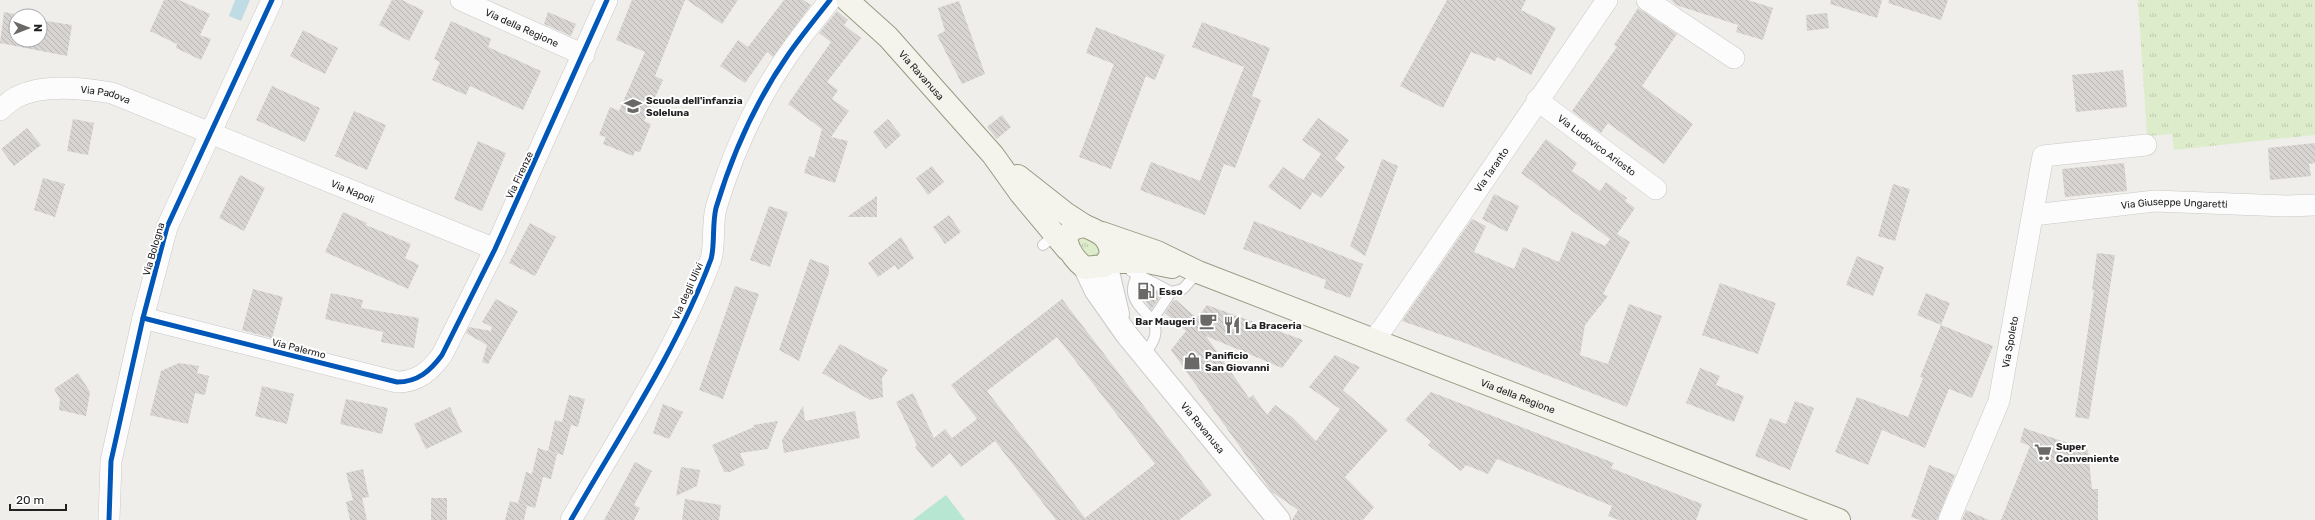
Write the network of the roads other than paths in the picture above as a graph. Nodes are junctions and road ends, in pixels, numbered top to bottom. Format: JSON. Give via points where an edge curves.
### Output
{"nodes":[{"id":1,"x":272,"y":0,"type":"edge"},
{"id":2,"x":461,"y":0,"type":"edge"},
{"id":3,"x":608,"y":0,"type":"edge"},
{"id":4,"x":830,"y":0,"type":"edge"},
{"id":5,"x":1606,"y":0,"type":"edge"},
{"id":6,"x":1647,"y":0,"type":"edge"},
{"id":7,"x":852,"y":2,"type":"edge"},
{"id":8,"x":584,"y":55,"type":"junction"},
{"id":9,"x":1734,"y":58,"type":"dead end"},
{"id":10,"x":1538,"y":100,"type":"junction"},
{"id":11,"x":0,"y":110,"type":"edge"},
{"id":12,"x":210,"y":134,"type":"junction"},
{"id":13,"x":2146,"y":145,"type":"dead end"},
{"id":14,"x":993,"y":155,"type":"junction"},
{"id":15,"x":1656,"y":189,"type":"dead end"},
{"id":16,"x":2315,"y":205,"type":"edge"},
{"id":17,"x":2033,"y":215,"type":"junction"},
{"id":18,"x":1094,"y":229,"type":"junction"},
{"id":19,"x":1055,"y":243,"type":"junction"},
{"id":20,"x":495,"y":249,"type":"junction"},
{"id":21,"x":1099,"y":265,"type":"junction"},
{"id":22,"x":1142,"y":268,"type":"junction"},
{"id":23,"x":1198,"y":272,"type":"junction"},
{"id":24,"x":1171,"y":292,"type":"junction"},
{"id":25,"x":143,"y":318,"type":"junction"},
{"id":26,"x":1153,"y":319,"type":"junction"},
{"id":27,"x":1374,"y":339,"type":"junction"},
{"id":28,"x":1144,"y":354,"type":"junction"},
{"id":29,"x":442,"y":355,"type":"joint"},
{"id":30,"x":110,"y":520,"type":"edge"},
{"id":31,"x":571,"y":520,"type":"edge"},
{"id":32,"x":1278,"y":520,"type":"edge"},
{"id":33,"x":1839,"y":520,"type":"edge"},
{"id":34,"x":1950,"y":520,"type":"edge"}],
"edges":[{"from":1,"to":12,"type":"street","name":"Via Bologna"},
{"from":2,"to":8,"type":"street","name":"Via della Regione"},
{"from":3,"to":8,"type":"street","name":"Via Firenze"},
{"from":4,"to":31,"type":"street","name":"Via degli Ulivi","via":[[788,56],[760,103],[732,160],[716,210],[711,257],[683,324]]},
{"from":5,"to":10,"type":"street","name":"Via Taranto"},
{"from":6,"to":9,"type":"street"},
{"from":7,"to":14,"type":"main road","name":"Via Ravanusa","via":[[888,37]]},
{"from":8,"to":20,"type":"street","name":"Via Firenze"},
{"from":10,"to":15,"type":"street","name":"Via Ludovico Ariosto"},
{"from":10,"to":27,"type":"street","name":"Via Taranto","via":[[1384,328]]},
{"from":11,"to":12,"type":"street","name":"Via Padova","via":[[15,98],[28,94],[46,89],[80,87],[112,93]]},
{"from":12,"to":20,"type":"street","name":"Via Napoli"},
{"from":12,"to":25,"type":"street","name":"Via Bologna","via":[[167,227]]},
{"from":13,"to":17,"type":"street","name":"Via Spoleto","via":[[2043,156]]},
{"from":14,"to":18,"type":"main road","via":[[1065,213]]},
{"from":14,"to":19,"type":"main road"},
{"from":16,"to":17,"type":"street","name":"Via Giuseppe Ungaretti","via":[[2155,201]]},
{"from":17,"to":34,"type":"street","name":"Via Spoleto","via":[[1999,401]]},
{"from":18,"to":19,"type":"main road","via":[[1073,229]]},
{"from":18,"to":21,"type":"main road","via":[[1111,248],[1111,255]]},
{"from":18,"to":23,"type":"main road","via":[[1158,252]]},
{"from":19,"to":21,"type":"main road","via":[[1071,255]]},
{"from":20,"to":29,"type":"street","name":"Via Firenze"},
{"from":21,"to":22,"type":"main road"},
{"from":21,"to":28,"type":"street","name":"Via Ravanusa","via":[[1096,291],[1127,335]]},
{"from":22,"to":23,"type":"main road"},
{"from":22,"to":24,"type":"lane"},
{"from":22,"to":26,"type":"lane","via":[[1132,291],[1135,300]]},
{"from":23,"to":24,"type":"lane","via":[[1183,289]]},
{"from":23,"to":27,"type":"main road","name":"Via della Regione"},
{"from":24,"to":26,"type":"lane"},
{"from":25,"to":29,"type":"street","name":"Via Palermo","via":[[397,382],[419,378],[431,369]]},
{"from":25,"to":30,"type":"street","name":"Via Bologna","via":[[111,461]]},
{"from":26,"to":28,"type":"lane","via":[[1156,333],[1153,344]]},
{"from":27,"to":33,"type":"main road","name":"Via della Regione"},
{"from":28,"to":32,"type":"street","name":"Via Ravanusa"}]}
